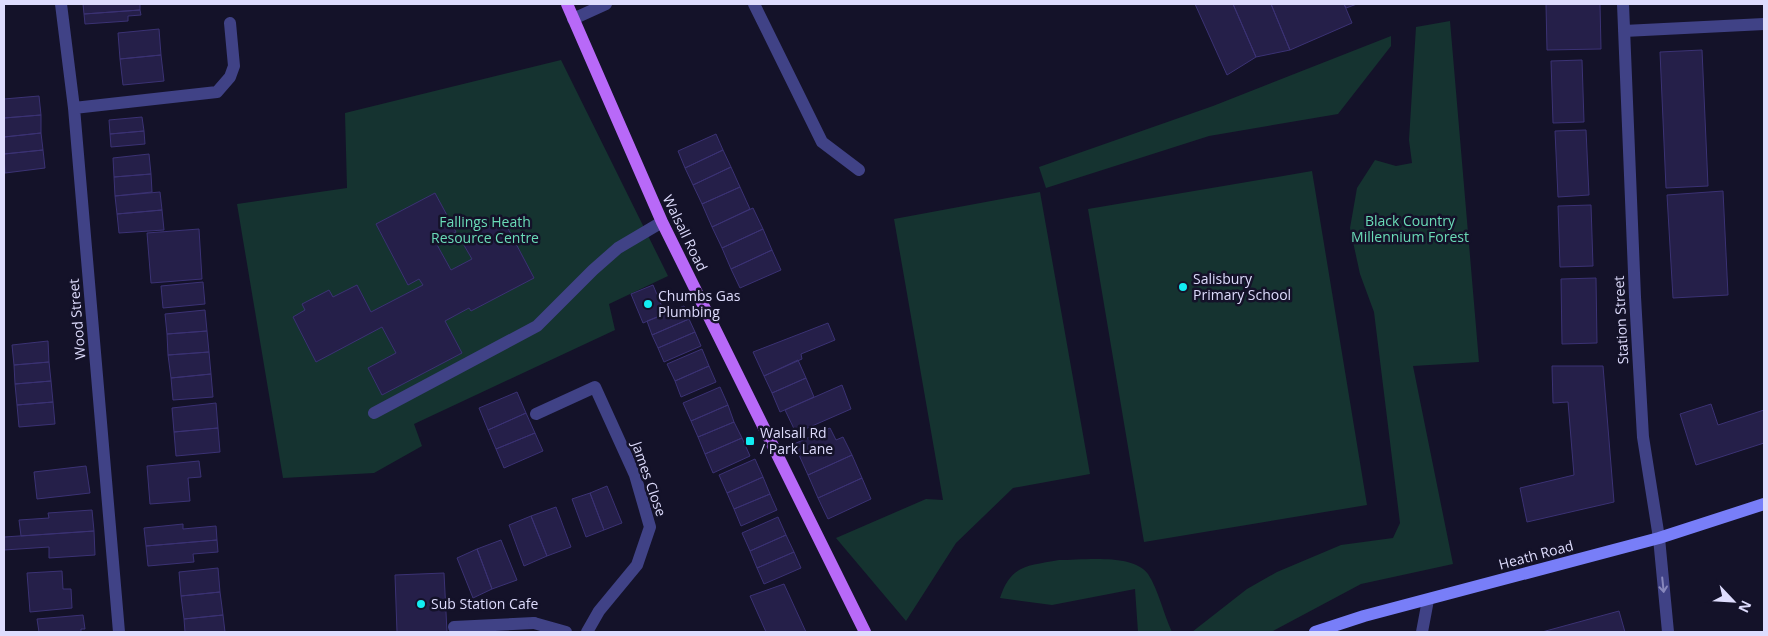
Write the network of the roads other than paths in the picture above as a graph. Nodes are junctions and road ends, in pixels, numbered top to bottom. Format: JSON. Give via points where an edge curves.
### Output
{"nodes":[{"id":1,"x":61,"y":4,"type":"edge"},
{"id":2,"x":567,"y":4,"type":"edge"},
{"id":3,"x":606,"y":4,"type":"edge"},
{"id":4,"x":754,"y":4,"type":"edge"},
{"id":5,"x":1623,"y":4,"type":"edge"},
{"id":6,"x":573,"y":19,"type":"junction"},
{"id":7,"x":230,"y":23,"type":"dead end"},
{"id":8,"x":1764,"y":24,"type":"edge"},
{"id":9,"x":1624,"y":31,"type":"junction"},
{"id":10,"x":74,"y":108,"type":"junction"},
{"id":11,"x":859,"y":170,"type":"dead end"},
{"id":12,"x":662,"y":222,"type":"junction"},
{"id":13,"x":374,"y":413,"type":"dead end"},
{"id":14,"x":536,"y":414,"type":"dead end"},
{"id":15,"x":1764,"y":504,"type":"edge"},
{"id":16,"x":1659,"y":538,"type":"junction"},
{"id":17,"x":1428,"y":600,"type":"junction"},
{"id":18,"x":454,"y":627,"type":"dead end"},
{"id":19,"x":119,"y":632,"type":"edge"},
{"id":20,"x":566,"y":632,"type":"edge"},
{"id":21,"x":587,"y":632,"type":"edge"},
{"id":22,"x":866,"y":632,"type":"edge"},
{"id":23,"x":1316,"y":632,"type":"edge"},
{"id":24,"x":1422,"y":632,"type":"edge"},
{"id":25,"x":1668,"y":632,"type":"edge"}],
"edges":[{"from":1,"to":10,"type":"street","name":"Wood Street"},
{"from":2,"to":6,"type":"main road","name":"Walsall Road"},
{"from":3,"to":6,"type":"street"},
{"from":4,"to":11,"type":"street","via":[[822,142]]},
{"from":5,"to":9,"type":"street","name":"Station Street"},
{"from":6,"to":12,"type":"main road","name":"Walsall Road"},
{"from":7,"to":10,"type":"street","via":[[234,66],[230,77],[217,92]]},
{"from":8,"to":9,"type":"street"},
{"from":9,"to":16,"type":"street","name":"Station Street","via":[[1643,437]]},
{"from":10,"to":19,"type":"street","name":"Wood Street"},
{"from":12,"to":13,"type":"street","via":[[618,248],[537,326]]},
{"from":12,"to":22,"type":"main road","name":"Walsall Road"},
{"from":14,"to":21,"type":"street","name":"James Close","via":[[595,387],[635,475],[650,526],[637,565],[599,611]]},
{"from":15,"to":16,"type":"street","name":"Heath Road"},
{"from":16,"to":17,"type":"street","name":"Heath Road"},
{"from":16,"to":25,"type":"street","name":"Station Street","one_way":true},
{"from":17,"to":23,"type":"street","name":"Heath Road"},
{"from":17,"to":24,"type":"street"},
{"from":18,"to":20,"type":"street","via":[[534,622]]}]}
